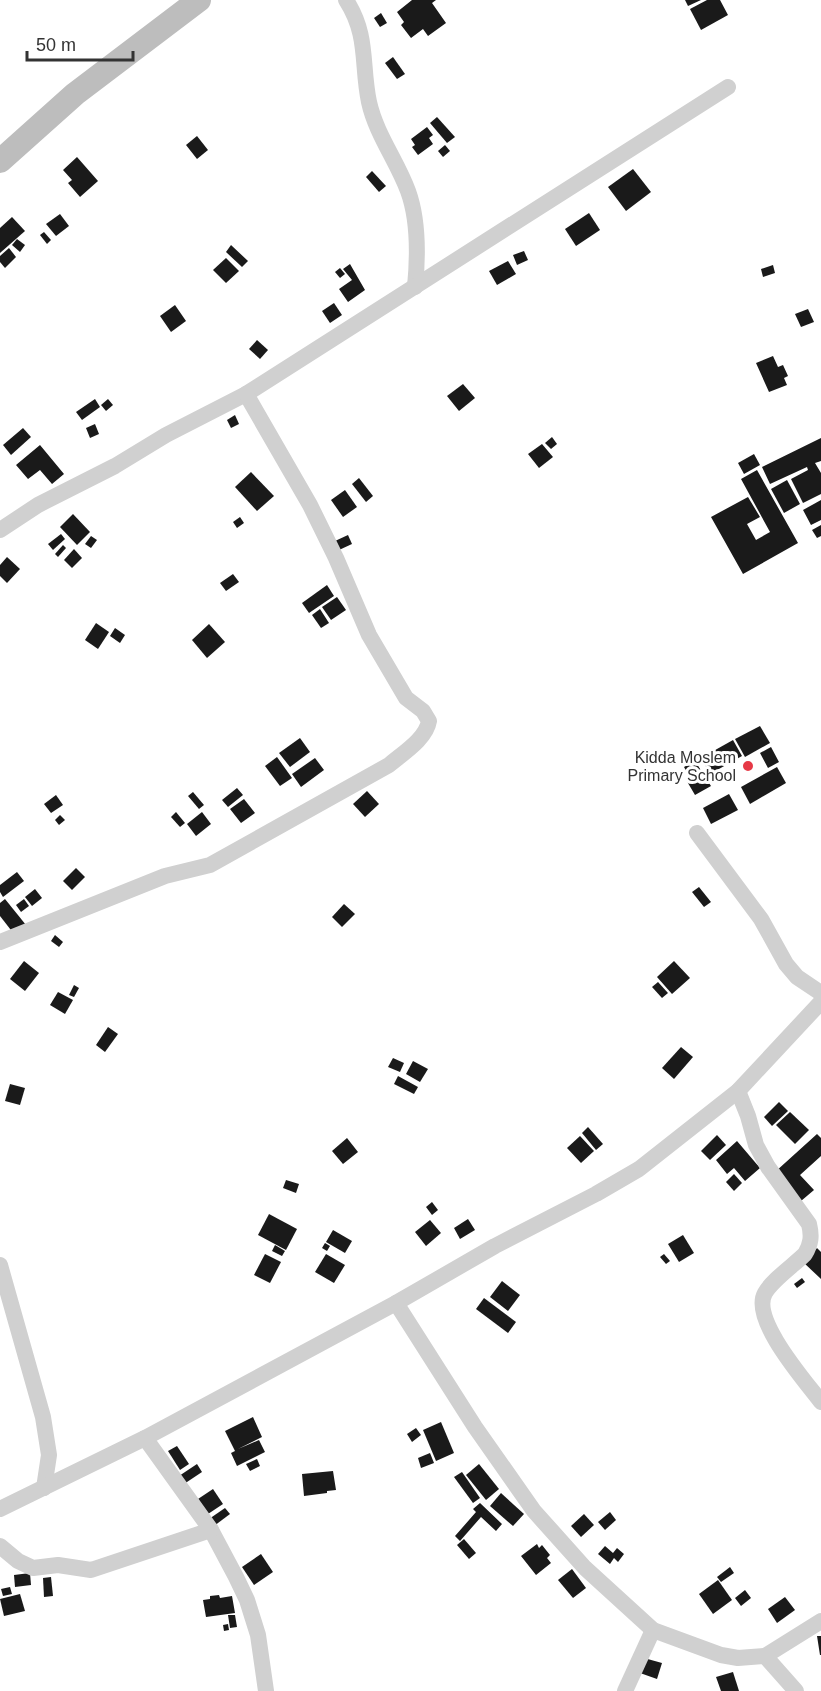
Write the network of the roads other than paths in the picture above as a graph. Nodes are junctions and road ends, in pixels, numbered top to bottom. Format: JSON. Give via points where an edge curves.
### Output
{"nodes":[{"id":1,"x":199,"y":0,"type":"edge"},
{"id":2,"x":346,"y":0,"type":"edge"},
{"id":3,"x":728,"y":87,"type":"dead end"},
{"id":4,"x":0,"y":161,"type":"edge"},
{"id":5,"x":415,"y":287,"type":"junction"},
{"id":6,"x":246,"y":394,"type":"junction"},
{"id":7,"x":0,"y":530,"type":"edge"},
{"id":8,"x":697,"y":833,"type":"dead end"},
{"id":9,"x":0,"y":942,"type":"edge"},
{"id":10,"x":821,"y":993,"type":"edge"},
{"id":11,"x":821,"y":1002,"type":"edge"},
{"id":12,"x":738,"y":1091,"type":"junction"},
{"id":13,"x":0,"y":1265,"type":"edge"},
{"id":14,"x":396,"y":1303,"type":"junction"},
{"id":15,"x":821,"y":1402,"type":"edge"},
{"id":16,"x":145,"y":1438,"type":"junction"},
{"id":17,"x":44,"y":1488,"type":"junction"},
{"id":18,"x":0,"y":1509,"type":"edge"},
{"id":19,"x":212,"y":1530,"type":"junction"},
{"id":20,"x":0,"y":1546,"type":"edge"},
{"id":21,"x":821,"y":1620,"type":"edge"},
{"id":22,"x":653,"y":1630,"type":"junction"},
{"id":23,"x":765,"y":1656,"type":"junction"},
{"id":24,"x":266,"y":1691,"type":"edge"},
{"id":25,"x":625,"y":1691,"type":"edge"},
{"id":26,"x":796,"y":1691,"type":"edge"}],
"edges":[{"from":1,"to":4,"type":"street","via":[[75,94]]},
{"from":2,"to":5,"type":"street","via":[[362,35],[369,103],[408,192],[416,233]]},
{"from":3,"to":5,"type":"street"},
{"from":5,"to":6,"type":"street"},
{"from":6,"to":7,"type":"street"},
{"from":6,"to":9,"type":"street","via":[[310,505],[369,635],[406,698],[423,711],[428,728],[389,765],[210,865],[165,876]]},
{"from":8,"to":10,"type":"street","via":[[761,919],[786,963]]},
{"from":11,"to":12,"type":"street"},
{"from":12,"to":14,"type":"street","via":[[639,1169]]},
{"from":12,"to":15,"type":"street","via":[[760,1152],[809,1224],[812,1235],[805,1254],[769,1289],[762,1303],[778,1346]]},
{"from":13,"to":17,"type":"street","via":[[44,1417],[49,1455]]},
{"from":14,"to":16,"type":"street"},
{"from":14,"to":22,"type":"street","via":[[534,1511],[585,1568]]},
{"from":16,"to":17,"type":"street"},
{"from":16,"to":19,"type":"street"},
{"from":17,"to":18,"type":"street"},
{"from":19,"to":20,"type":"street","via":[[91,1570],[58,1565],[33,1568]]},
{"from":19,"to":24,"type":"street","via":[[247,1600],[258,1635]]},
{"from":21,"to":23,"type":"street"},
{"from":22,"to":23,"type":"street","via":[[738,1658]]},
{"from":22,"to":25,"type":"street"},
{"from":23,"to":26,"type":"street"}]}
